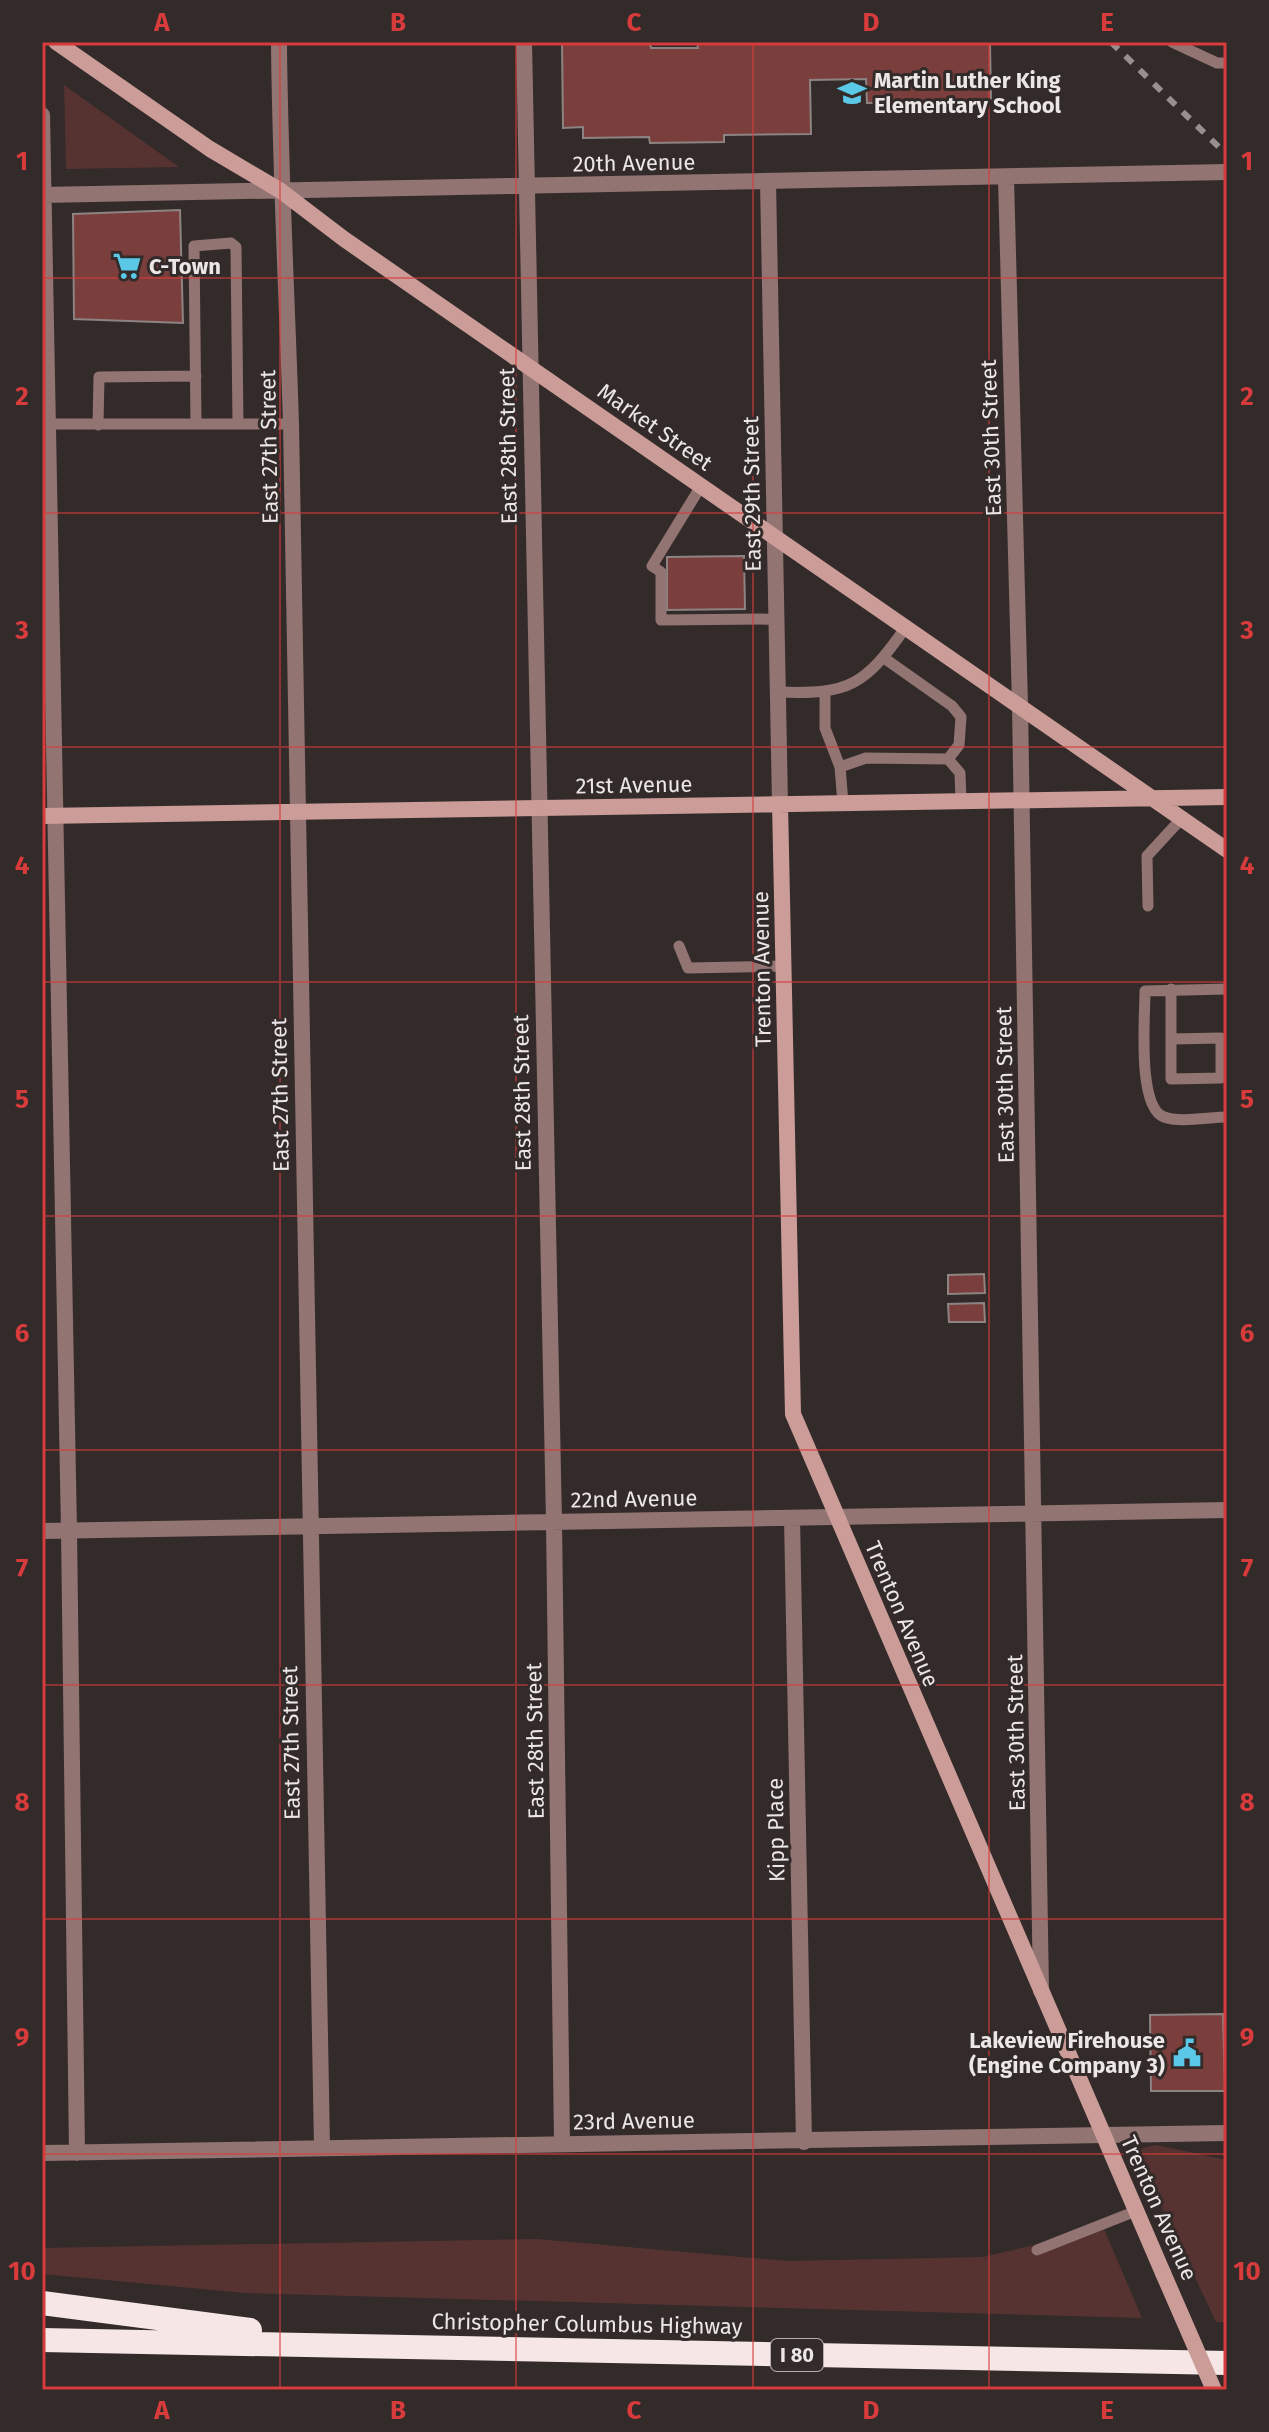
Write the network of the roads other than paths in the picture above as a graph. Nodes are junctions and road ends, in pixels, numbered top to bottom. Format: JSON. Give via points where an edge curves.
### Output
{"nodes":[{"id":1,"x":56,"y":42,"type":"edge"},
{"id":2,"x":279,"y":42,"type":"edge"},
{"id":3,"x":524,"y":42,"type":"edge"},
{"id":4,"x":1172,"y":42,"type":"edge"},
{"id":5,"x":1227,"y":63,"type":"edge"},
{"id":6,"x":42,"y":115,"type":"edge"},
{"id":7,"x":1227,"y":172,"type":"edge"},
{"id":8,"x":1006,"y":178,"type":"junction"},
{"id":9,"x":768,"y":182,"type":"junction"},
{"id":10,"x":527,"y":187,"type":"junction"},
{"id":11,"x":281,"y":191,"type":"junction"},
{"id":12,"x":43,"y":195,"type":"edge"},
{"id":13,"x":528,"y":365,"type":"junction"},
{"id":14,"x":196,"y":376,"type":"junction"},
{"id":15,"x":48,"y":424,"type":"junction"},
{"id":16,"x":196,"y":424,"type":"junction"},
{"id":17,"x":238,"y":424,"type":"junction"},
{"id":18,"x":291,"y":424,"type":"junction"},
{"id":19,"x":98,"y":425,"type":"junction"},
{"id":20,"x":701,"y":486,"type":"junction"},
{"id":21,"x":775,"y":538,"type":"junction"},
{"id":22,"x":777,"y":619,"type":"junction"},
{"id":23,"x":906,"y":627,"type":"junction"},
{"id":24,"x":884,"y":658,"type":"junction"},
{"id":25,"x":778,"y":692,"type":"junction"},
{"id":26,"x":825,"y":694,"type":"junction"},
{"id":27,"x":1020,"y":705,"type":"junction"},
{"id":28,"x":948,"y":759,"type":"junction"},
{"id":29,"x":840,"y":767,"type":"junction"},
{"id":30,"x":1227,"y":797,"type":"edge"},
{"id":31,"x":1153,"y":798,"type":"junction"},
{"id":32,"x":1021,"y":800,"type":"junction"},
{"id":33,"x":961,"y":801,"type":"junction"},
{"id":34,"x":843,"y":803,"type":"junction"},
{"id":35,"x":780,"y":804,"type":"junction"},
{"id":36,"x":539,"y":808,"type":"junction"},
{"id":37,"x":298,"y":812,"type":"junction"},
{"id":38,"x":49,"y":816,"type":"edge"},
{"id":39,"x":1182,"y":818,"type":"junction"},
{"id":40,"x":1227,"y":850,"type":"edge"},
{"id":41,"x":1148,"y":906,"type":"dead end"},
{"id":42,"x":679,"y":946,"type":"dead end"},
{"id":43,"x":783,"y":966,"type":"junction"},
{"id":44,"x":1171,"y":989,"type":"junction"},
{"id":45,"x":1227,"y":989,"type":"edge"},
{"id":46,"x":1171,"y":1039,"type":"junction"},
{"id":47,"x":1224,"y":1056,"type":"edge"},
{"id":48,"x":1227,"y":1117,"type":"edge"},
{"id":49,"x":1227,"y":1510,"type":"edge"},
{"id":50,"x":1035,"y":1513,"type":"junction"},
{"id":51,"x":836,"y":1516,"type":"junction"},
{"id":52,"x":792,"y":1518,"type":"junction"},
{"id":53,"x":554,"y":1522,"type":"junction"},
{"id":54,"x":308,"y":1526,"type":"junction"},
{"id":55,"x":69,"y":1530,"type":"junction"},
{"id":56,"x":42,"y":1531,"type":"edge"},
{"id":57,"x":1041,"y":1992,"type":"junction"},
{"id":58,"x":1227,"y":2133,"type":"edge"},
{"id":59,"x":1102,"y":2136,"type":"junction"},
{"id":60,"x":804,"y":2142,"type":"junction"},
{"id":61,"x":562,"y":2144,"type":"junction"},
{"id":62,"x":322,"y":2148,"type":"junction"},
{"id":63,"x":42,"y":2153,"type":"edge"},
{"id":64,"x":77,"y":2153,"type":"junction"},
{"id":65,"x":1136,"y":2211,"type":"junction"},
{"id":66,"x":1037,"y":2250,"type":"dead end"},
{"id":67,"x":42,"y":2303,"type":"edge"},
{"id":68,"x":42,"y":2340,"type":"edge"},
{"id":69,"x":367,"y":2346,"type":"junction"},
{"id":70,"x":1227,"y":2363,"type":"edge"},
{"id":71,"x":1214,"y":2390,"type":"edge"}],
"edges":[{"from":1,"to":11,"type":"street","name":"Market Street","via":[[210,149]]},
{"from":2,"to":11,"type":"street","name":"East 27th Street"},
{"from":3,"to":10,"type":"street","name":"East 28th Street"},
{"from":4,"to":5,"type":"lane"},
{"from":6,"to":12,"type":"street"},
{"from":7,"to":8,"type":"street","name":"20th Avenue"},
{"from":8,"to":9,"type":"street","name":"20th Avenue"},
{"from":8,"to":27,"type":"street","name":"East 30th Street"},
{"from":9,"to":10,"type":"street","name":"20th Avenue"},
{"from":9,"to":21,"type":"street","name":"East 29th Street"},
{"from":10,"to":11,"type":"street","name":"20th Avenue"},
{"from":10,"to":13,"type":"street","name":"East 28th Street"},
{"from":11,"to":12,"type":"street","name":"20th Avenue"},
{"from":11,"to":13,"type":"street","name":"Market Street"},
{"from":11,"to":18,"type":"street","name":"East 27th Street","via":[[288,254]]},
{"from":12,"to":15,"type":"street"},
{"from":13,"to":20,"type":"street","name":"Market Street"},
{"from":13,"to":36,"type":"street","name":"East 28th Street"},
{"from":14,"to":16,"type":"lane"},
{"from":14,"to":17,"type":"lane","via":[[194,246],[233,243]]},
{"from":14,"to":19,"type":"lane","via":[[99,377]]},
{"from":15,"to":19,"type":"lane"},
{"from":15,"to":38,"type":"street"},
{"from":16,"to":17,"type":"lane"},
{"from":16,"to":19,"type":"lane"},
{"from":17,"to":18,"type":"lane"},
{"from":18,"to":37,"type":"street","name":"East 27th Street"},
{"from":20,"to":21,"type":"street","name":"Market Street"},
{"from":20,"to":22,"type":"lane","via":[[652,566],[661,572],[661,620]]},
{"from":21,"to":22,"type":"street","name":"East 29th Street"},
{"from":21,"to":23,"type":"street","name":"Market Street"},
{"from":22,"to":25,"type":"street","name":"East 29th Street"},
{"from":23,"to":24,"type":"lane"},
{"from":23,"to":27,"type":"street","name":"Market Street"},
{"from":24,"to":26,"type":"lane","via":[[866,678]]},
{"from":24,"to":28,"type":"lane","via":[[961,717],[959,745]]},
{"from":25,"to":26,"type":"lane"},
{"from":25,"to":35,"type":"street","name":"East 29th Street"},
{"from":26,"to":29,"type":"lane","via":[[825,728]]},
{"from":27,"to":31,"type":"street","name":"Market Street"},
{"from":27,"to":32,"type":"street","name":"East 30th Street"},
{"from":28,"to":29,"type":"lane","via":[[866,758]]},
{"from":28,"to":33,"type":"lane","via":[[960,773]]},
{"from":29,"to":34,"type":"lane"},
{"from":30,"to":31,"type":"street","name":"21st Avenue"},
{"from":31,"to":32,"type":"street","name":"21st Avenue"},
{"from":31,"to":39,"type":"street","name":"Market Street"},
{"from":32,"to":33,"type":"street","name":"21st Avenue"},
{"from":32,"to":50,"type":"street","name":"East 30th Street"},
{"from":33,"to":34,"type":"street","name":"21st Avenue"},
{"from":34,"to":35,"type":"street","name":"21st Avenue"},
{"from":35,"to":36,"type":"street","name":"21st Avenue"},
{"from":35,"to":43,"type":"street","name":"Trenton Avenue"},
{"from":36,"to":37,"type":"street","name":"21st Avenue"},
{"from":36,"to":53,"type":"street","name":"East 28th Street"},
{"from":37,"to":38,"type":"street","name":"21st Avenue"},
{"from":37,"to":54,"type":"street","name":"East 27th Street"},
{"from":38,"to":55,"type":"street"},
{"from":39,"to":40,"type":"street","name":"Market Street"},
{"from":39,"to":41,"type":"lane","via":[[1147,856]]},
{"from":42,"to":43,"type":"lane","via":[[688,968]]},
{"from":43,"to":51,"type":"street","name":"Trenton Avenue","via":[[793,1414]]},
{"from":44,"to":45,"type":"lane"},
{"from":44,"to":46,"type":"lane"},
{"from":44,"to":48,"type":"lane","via":[[1145,991],[1148,1100],[1165,1118]]},
{"from":46,"to":47,"type":"lane","via":[[1221,1038]]},
{"from":46,"to":47,"type":"lane","via":[[1171,1079],[1221,1078]]},
{"from":49,"to":50,"type":"street","name":"22nd Avenue"},
{"from":50,"to":51,"type":"street","name":"22nd Avenue"},
{"from":50,"to":57,"type":"street","name":"East 30th Street"},
{"from":51,"to":52,"type":"street","name":"22nd Avenue"},
{"from":51,"to":57,"type":"street","name":"Trenton Avenue"},
{"from":52,"to":53,"type":"street","name":"22nd Avenue"},
{"from":52,"to":60,"type":"street","name":"Kipp Place"},
{"from":53,"to":54,"type":"street","name":"22nd Avenue"},
{"from":53,"to":61,"type":"street","name":"East 28th Street"},
{"from":54,"to":55,"type":"street","name":"22nd Avenue"},
{"from":54,"to":62,"type":"street","name":"East 27th Street"},
{"from":55,"to":56,"type":"street","name":"22nd Avenue"},
{"from":55,"to":64,"type":"street"},
{"from":57,"to":59,"type":"street","name":"Trenton Avenue"},
{"from":58,"to":59,"type":"street","name":"23rd Avenue"},
{"from":59,"to":60,"type":"street","name":"23rd Avenue"},
{"from":59,"to":65,"type":"street","name":"Trenton Avenue"},
{"from":60,"to":61,"type":"street","name":"23rd Avenue"},
{"from":61,"to":62,"type":"street","name":"23rd Avenue"},
{"from":62,"to":64,"type":"street","name":"23rd Avenue"},
{"from":63,"to":64,"type":"street","name":"23rd Avenue"},
{"from":65,"to":66,"type":"lane"},
{"from":65,"to":71,"type":"street","name":"Trenton Avenue","bridge":true},
{"from":67,"to":69,"type":"highway"},
{"from":68,"to":69,"type":"highway","name":"Christopher Columbus Highway","number":"I 80"},
{"from":69,"to":70,"type":"highway","name":"Christopher Columbus Highway","number":"I 80"}]}
